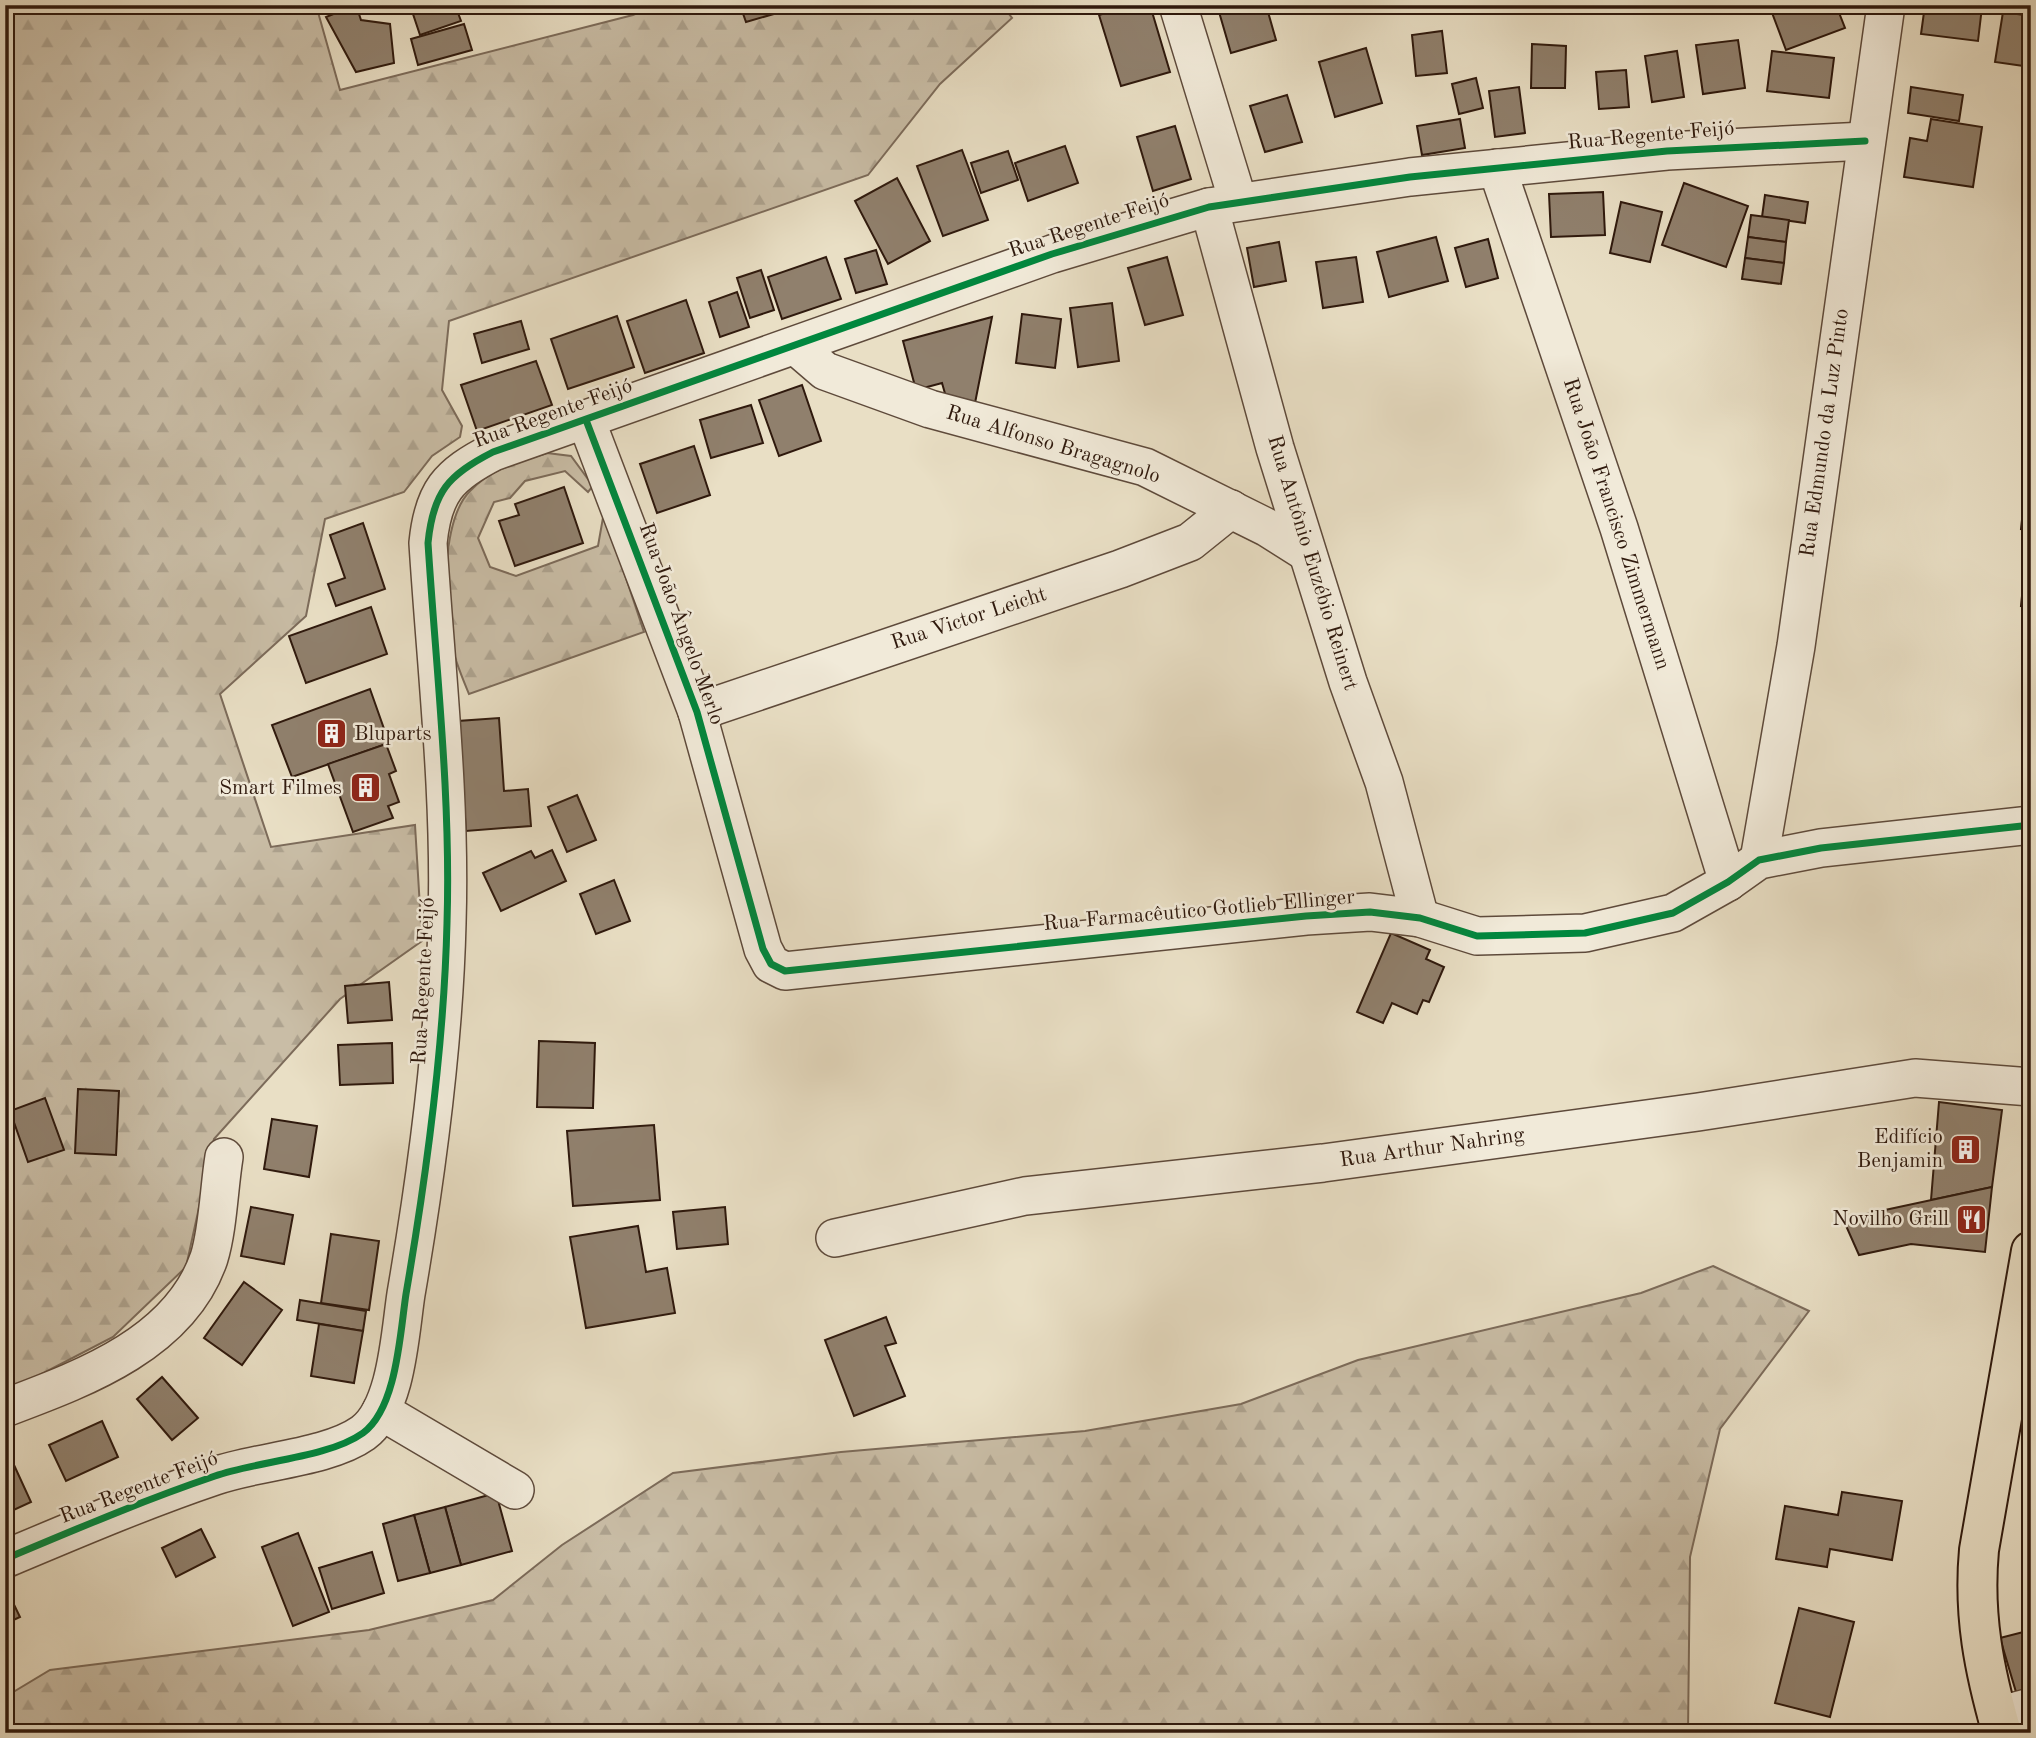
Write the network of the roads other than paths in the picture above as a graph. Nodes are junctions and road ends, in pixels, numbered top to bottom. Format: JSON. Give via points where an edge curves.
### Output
{"nodes":[{"id":1,"x":1178,"y":5,"type":"edge"},
{"id":2,"x":1886,"y":5,"type":"edge"},
{"id":3,"x":1865,"y":141,"type":"junction"},
{"id":4,"x":1497,"y":168,"type":"junction"},
{"id":5,"x":1224,"y":204,"type":"junction"},
{"id":6,"x":797,"y":346,"type":"junction"},
{"id":7,"x":586,"y":420,"type":"junction"},
{"id":8,"x":1231,"y":509,"type":"junction"},
{"id":9,"x":1306,"y":552,"type":"junction"},
{"id":10,"x":697,"y":712,"type":"junction"},
{"id":11,"x":2031,"y":825,"type":"edge"},
{"id":12,"x":1759,"y":860,"type":"junction"},
{"id":13,"x":1728,"y":882,"type":"junction"},
{"id":14,"x":1420,"y":918,"type":"junction"},
{"id":15,"x":771,"y":964,"type":"joint"},
{"id":16,"x":2031,"y":1087,"type":"edge"},
{"id":17,"x":224,"y":1157,"type":"dead end"},
{"id":18,"x":835,"y":1238,"type":"dead end"},
{"id":19,"x":2031,"y":1251,"type":"edge"},
{"id":20,"x":2021,"y":1348,"type":"edge"},
{"id":21,"x":5,"y":1408,"type":"edge"},
{"id":22,"x":381,"y":1411,"type":"junction"},
{"id":23,"x":515,"y":1489,"type":"dead end"},
{"id":24,"x":5,"y":1559,"type":"edge"},
{"id":25,"x":2010,"y":1718,"type":"edge"}],
"edges":[{"from":1,"to":5,"type":"street","name":"Rua Antônio Euzébio Reinert"},
{"from":2,"to":3,"type":"street","name":"Rua Edmundo da Luz Pinto"},
{"from":3,"to":4,"type":"street","name":"Rua Regente Feijó","via":[[1667,150]]},
{"from":3,"to":12,"type":"street","name":"Rua Edmundo da Luz Pinto","via":[[1796,646]]},
{"from":4,"to":5,"type":"street","name":"Rua Regente Feijó"},
{"from":4,"to":13,"type":"street","name":"Rua João Francisco Zimmermann","via":[[1619,528]]},
{"from":5,"to":6,"type":"street","name":"Rua Regente Feijó","via":[[1052,254]]},
{"from":5,"to":9,"type":"street","name":"Rua Antônio Euzébio Reinert","via":[[1228,282]]},
{"from":6,"to":7,"type":"street","name":"Rua Regente Feijó"},
{"from":6,"to":8,"type":"street","name":"Rua Alfonso Bragagnolo","via":[[825,371],[930,409],[1145,467]]},
{"from":7,"to":10,"type":"street","name":"Rua João Ângelo Merlo"},
{"from":7,"to":22,"type":"street","name":"Rua Regente Feijó","via":[[460,468],[439,494],[430,517],[447,922],[440,1046],[416,1234],[391,1383]]},
{"from":8,"to":9,"type":"street","name":"Rua Alfonso Bragagnolo"},
{"from":8,"to":10,"type":"street","name":"Rua Victor Leicht","via":[[1190,542],[1120,569]]},
{"from":9,"to":14,"type":"street","name":"Rua Antônio Euzébio Reinert","via":[[1384,782]]},
{"from":10,"to":15,"type":"street","name":"Rua João Ângelo Merlo"},
{"from":11,"to":12,"type":"street","name":"Rua Farmacêutico Gotlieb Ellinger","via":[[1821,848]]},
{"from":12,"to":13,"type":"street","name":"Rua Farmacêutico Gotlieb Ellinger"},
{"from":13,"to":14,"type":"street","name":"Rua Farmacêutico Gotlieb Ellinger","via":[[1673,913],[1585,933],[1477,936]]},
{"from":14,"to":15,"type":"street","name":"Rua Farmacêutico Gotlieb Ellinger","via":[[1370,912],[1306,916],[785,971]]},
{"from":16,"to":18,"type":"street","name":"Rua Arthur Nahring","via":[[1915,1078],[1323,1163],[1025,1196]]},
{"from":17,"to":21,"type":"street","via":[[209,1258],[180,1310],[100,1371]]},
{"from":19,"to":20,"type":"main road"},
{"from":20,"to":25,"type":"main road","via":[[1979,1550],[1975,1593],[1982,1648]]},
{"from":22,"to":23,"type":"street"},
{"from":22,"to":24,"type":"street","name":"Rua Regente Feijó","via":[[364,1432],[335,1446],[218,1475]]}]}
